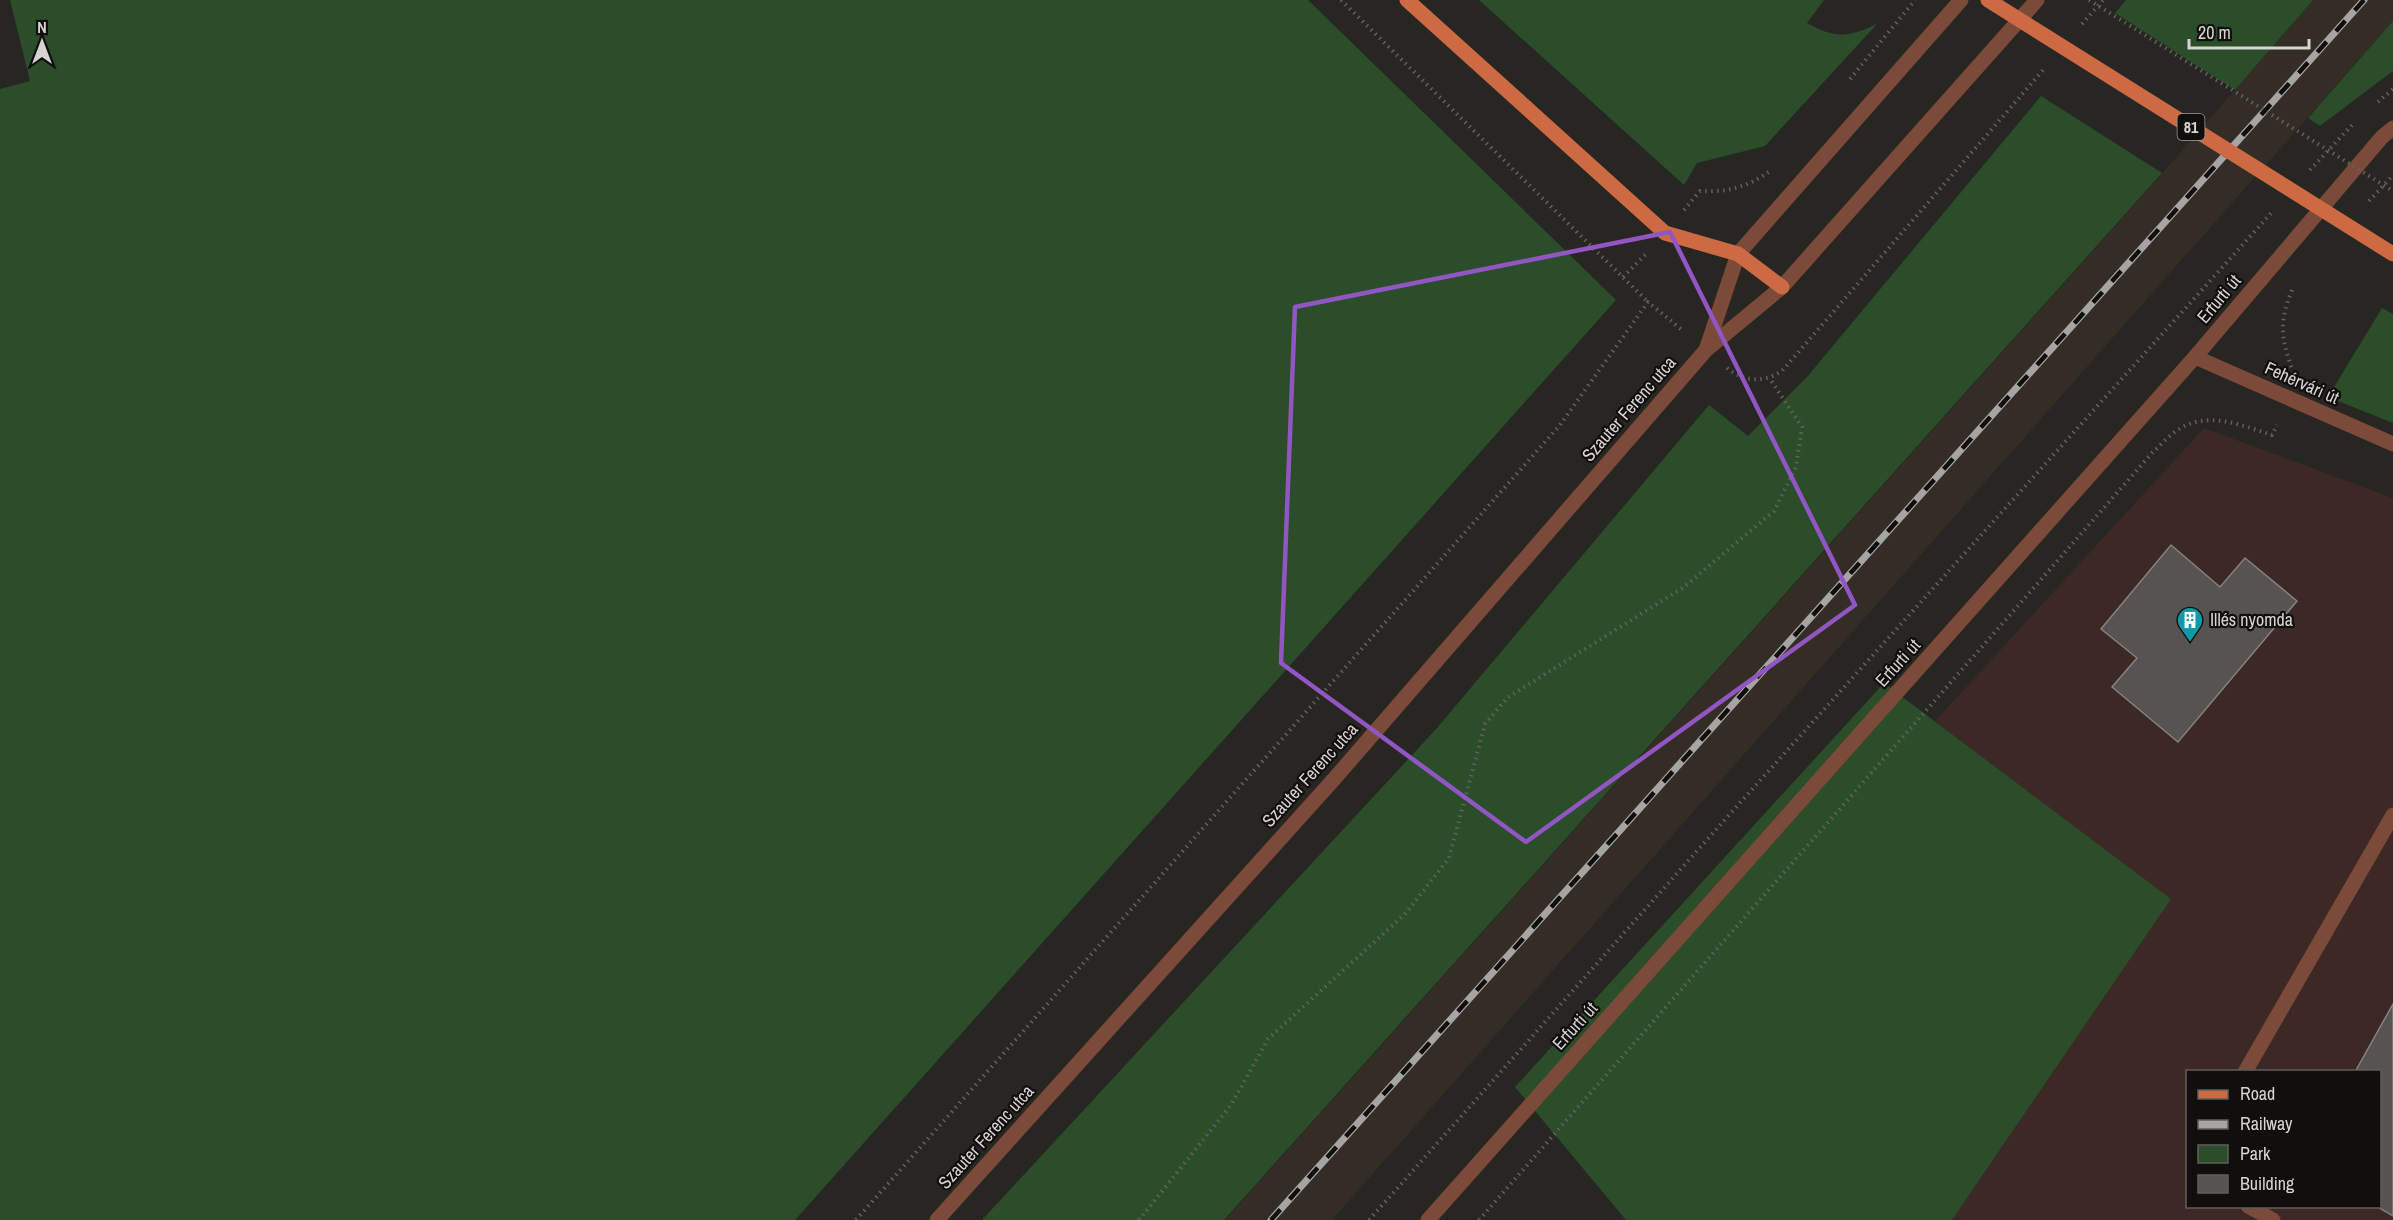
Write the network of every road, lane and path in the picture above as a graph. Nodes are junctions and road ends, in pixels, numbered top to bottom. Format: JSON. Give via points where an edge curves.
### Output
{"nodes":[{"id":1,"x":1341,"y":0,"type":"edge"},
{"id":2,"x":1407,"y":0,"type":"edge"},
{"id":3,"x":1915,"y":0,"type":"edge"},
{"id":4,"x":1961,"y":0,"type":"edge"},
{"id":5,"x":1988,"y":0,"type":"edge"},
{"id":6,"x":2037,"y":0,"type":"edge"},
{"id":7,"x":2089,"y":0,"type":"edge"},
{"id":8,"x":2103,"y":0,"type":"edge"},
{"id":9,"x":2080,"y":27,"type":"dead end"},
{"id":10,"x":2049,"y":62,"type":"dead end"},
{"id":11,"x":1849,"y":80,"type":"dead end"},
{"id":12,"x":2393,"y":89,"type":"edge"},
{"id":13,"x":2369,"y":110,"type":"dead end"},
{"id":14,"x":2353,"y":124,"type":"dead end"},
{"id":15,"x":2393,"y":128,"type":"edge"},
{"id":16,"x":1776,"y":164,"type":"dead end"},
{"id":17,"x":2306,"y":174,"type":"dead end"},
{"id":18,"x":2393,"y":175,"type":"edge"},
{"id":19,"x":2393,"y":191,"type":"edge"},
{"id":20,"x":2274,"y":210,"type":"dead end"},
{"id":21,"x":2361,"y":210,"type":"dead end"},
{"id":22,"x":1665,"y":234,"type":"junction"},
{"id":23,"x":1738,"y":254,"type":"junction"},
{"id":24,"x":2393,"y":254,"type":"edge"},
{"id":25,"x":1623,"y":277,"type":"junction"},
{"id":26,"x":2296,"y":280,"type":"dead end"},
{"id":27,"x":1782,"y":287,"type":"junction"},
{"id":28,"x":1648,"y":302,"type":"junction"},
{"id":29,"x":1706,"y":351,"type":"junction"},
{"id":30,"x":2195,"y":357,"type":"junction"},
{"id":31,"x":1770,"y":379,"type":"junction"},
{"id":32,"x":2291,"y":399,"type":"junction"},
{"id":33,"x":2393,"y":444,"type":"edge"},
{"id":34,"x":2393,"y":815,"type":"edge"},
{"id":35,"x":2246,"y":1070,"type":"edge"},
{"id":36,"x":2252,"y":1208,"type":"edge"},
{"id":37,"x":856,"y":1220,"type":"edge"},
{"id":38,"x":937,"y":1220,"type":"edge"},
{"id":39,"x":1139,"y":1220,"type":"edge"},
{"id":40,"x":1369,"y":1220,"type":"edge"},
{"id":41,"x":1428,"y":1220,"type":"edge"},
{"id":42,"x":1479,"y":1220,"type":"edge"},
{"id":43,"x":2273,"y":1220,"type":"edge"}],
"edges":[{"from":1,"to":25,"type":"path"},
{"from":2,"to":22,"type":"main road"},
{"from":3,"to":11,"type":"path"},
{"from":4,"to":23,"type":"street","name":"Szauter Ferenc utca"},
{"from":5,"to":24,"type":"main road","number":"81","bridge":true},
{"from":6,"to":27,"type":"street","name":"Szauter Ferenc utca"},
{"from":7,"to":19,"type":"path","bridge":true},
{"from":8,"to":9,"type":"path"},
{"from":10,"to":31,"type":"path","via":[[1782,371]]},
{"from":12,"to":13,"type":"path"},
{"from":14,"to":17,"type":"path"},
{"from":15,"to":30,"type":"street","name":"Erfurti út"},
{"from":16,"to":22,"type":"path","via":[[1747,185],[1719,193],[1700,191]]},
{"from":18,"to":21,"type":"path"},
{"from":20,"to":40,"type":"path"},
{"from":22,"to":23,"type":"main road"},
{"from":22,"to":25,"type":"path"},
{"from":23,"to":27,"type":"main road"},
{"from":23,"to":29,"type":"street","name":"Szauter Ferenc utca"},
{"from":25,"to":28,"type":"path"},
{"from":26,"to":32,"type":"path","via":[[2283,311],[2282,337],[2297,385]]},
{"from":27,"to":29,"type":"street","name":"Szauter Ferenc utca"},
{"from":28,"to":29,"type":"path"},
{"from":28,"to":37,"type":"path","via":[[1560,425]]},
{"from":29,"to":31,"type":"path","via":[[1734,373],[1751,380]]},
{"from":29,"to":38,"type":"street","name":"Szauter Ferenc utca","via":[[1335,778]]},
{"from":30,"to":32,"type":"street","name":"Fehérvári út"},
{"from":30,"to":41,"type":"street","name":"Erfurti út"},
{"from":31,"to":39,"type":"path","via":[[1802,427],[1796,467],[1774,511],[1684,586],[1507,698],[1485,724],[1449,858],[1406,914],[1268,1038],[1231,1105]]},
{"from":32,"to":33,"type":"street","name":"Fehérvári út"},
{"from":32,"to":42,"type":"path","via":[[2272,435],[2231,422],[2200,420],[2180,428],[2152,453]]},
{"from":34,"to":35,"type":"street"},
{"from":36,"to":43,"type":"street"}]}
